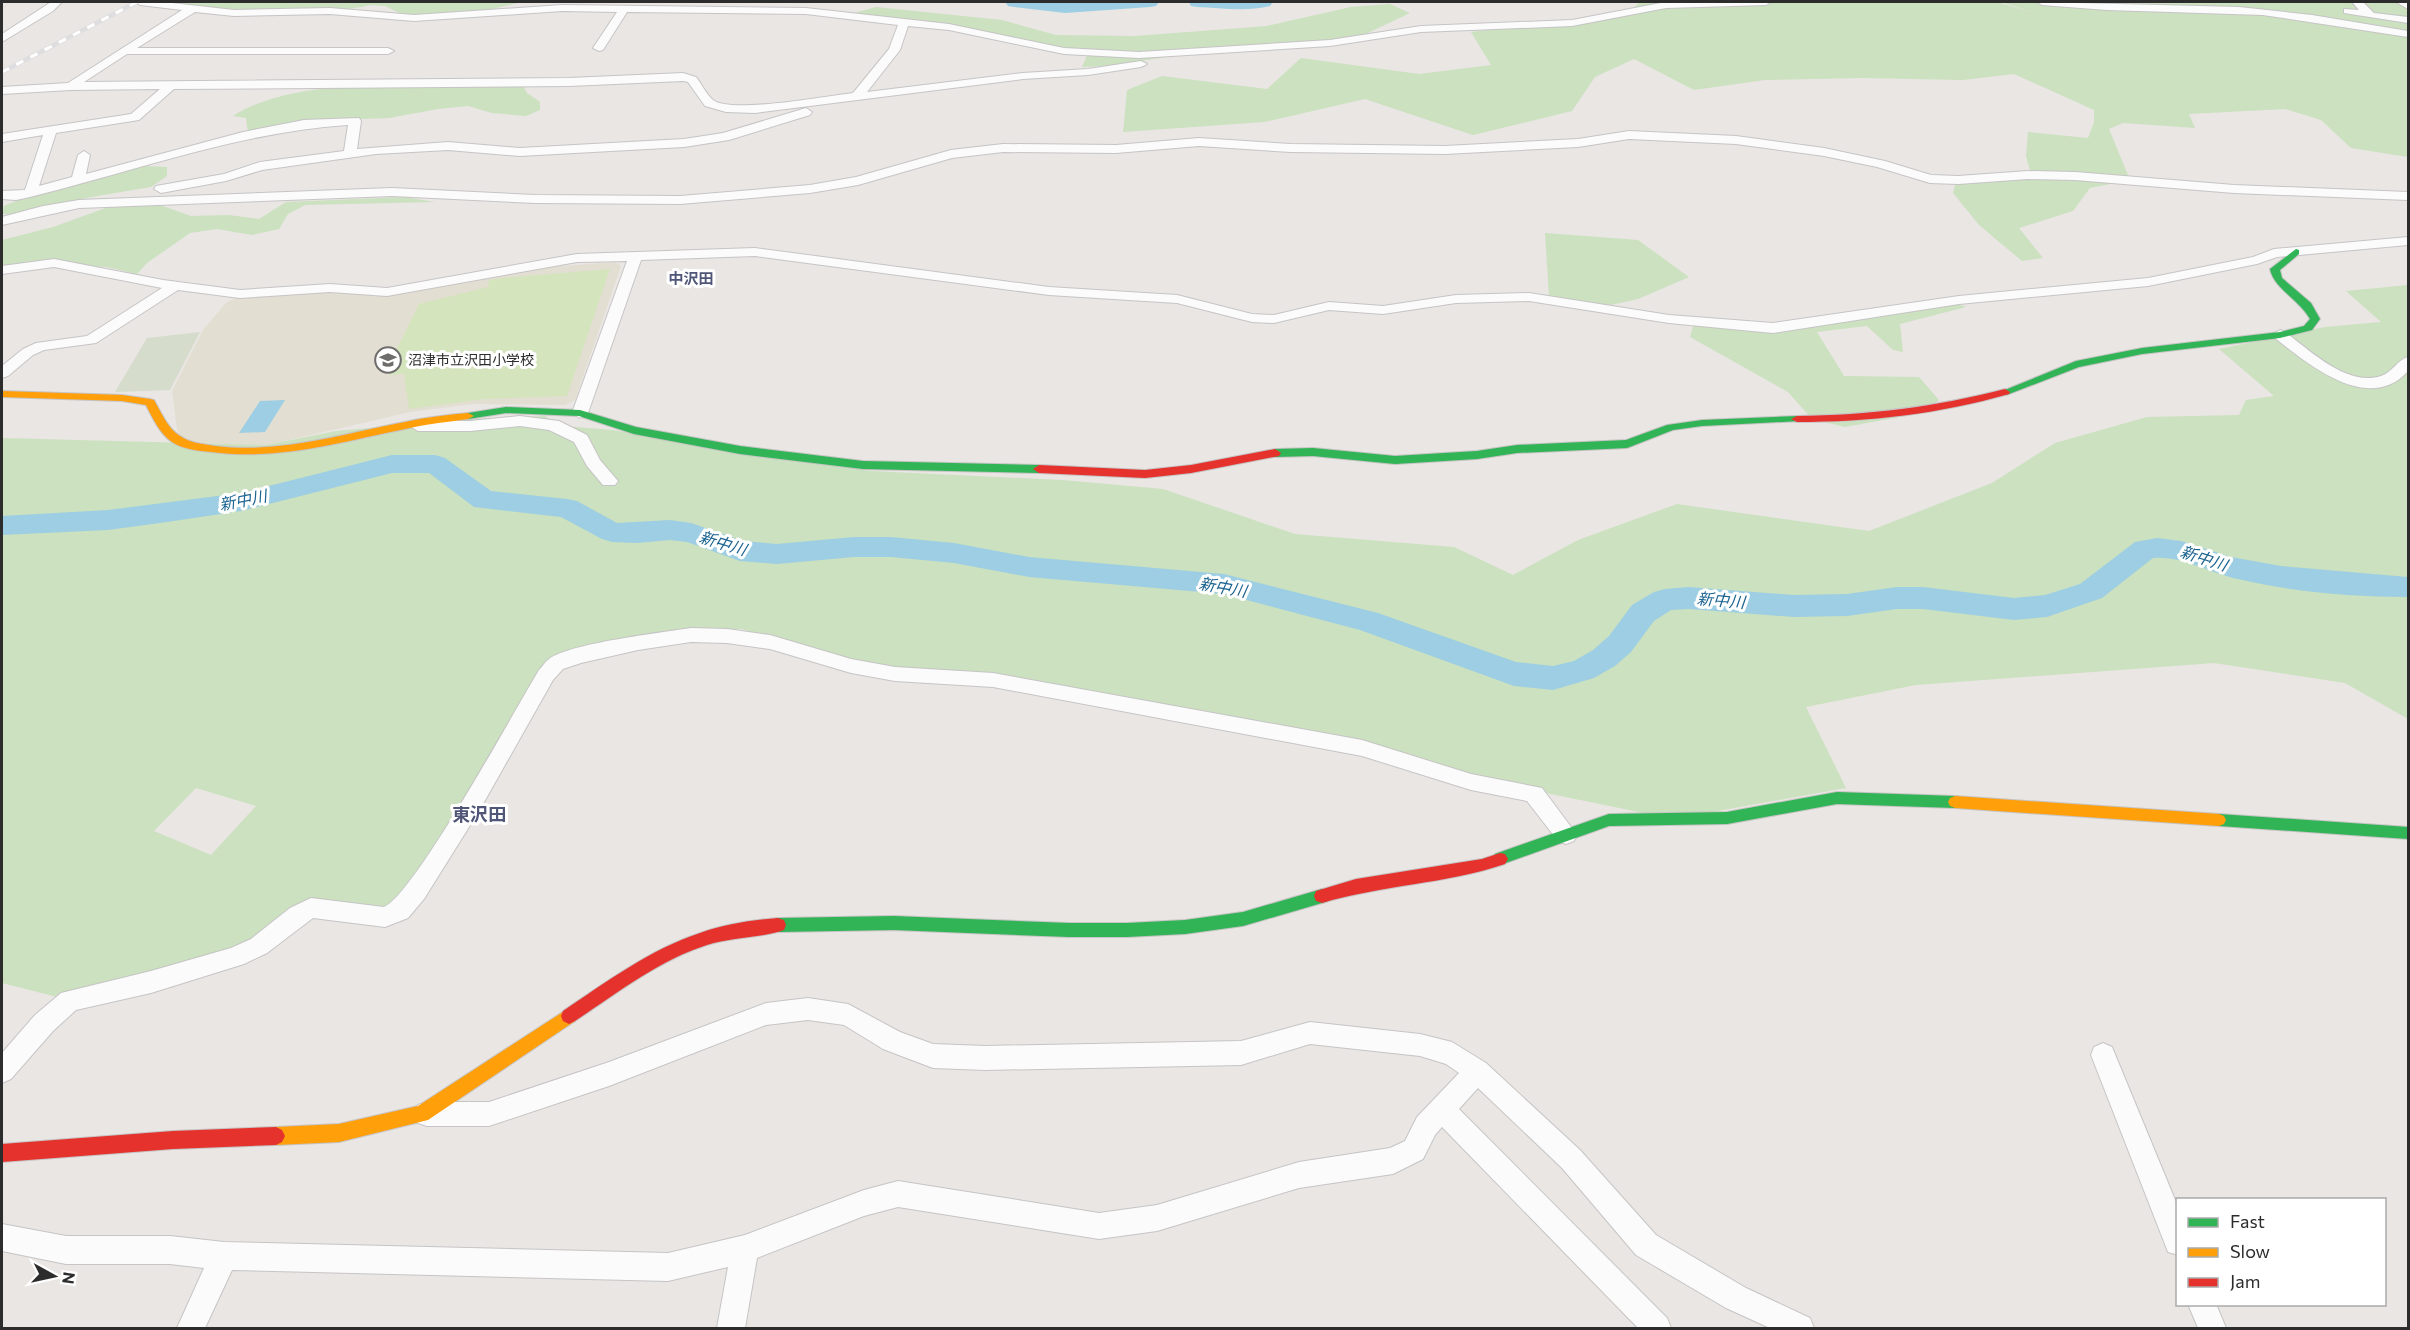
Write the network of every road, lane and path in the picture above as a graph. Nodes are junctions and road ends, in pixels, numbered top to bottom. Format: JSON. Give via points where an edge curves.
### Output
{"nodes":[{"id":1,"x":57,"y":2,"type":"edge"},
{"id":2,"x":140,"y":2,"type":"edge"},
{"id":3,"x":1766,"y":2,"type":"edge"},
{"id":4,"x":2042,"y":2,"type":"edge"},
{"id":5,"x":2277,"y":2,"type":"edge"},
{"id":6,"x":2356,"y":2,"type":"edge"},
{"id":7,"x":2401,"y":2,"type":"edge"},
{"id":8,"x":2409,"y":6,"type":"edge"},
{"id":9,"x":194,"y":8,"type":"junction"},
{"id":10,"x":624,"y":9,"type":"junction"},
{"id":11,"x":2215,"y":9,"type":"junction"},
{"id":12,"x":2341,"y":10,"type":"dead end"},
{"id":13,"x":2370,"y":15,"type":"junction"},
{"id":14,"x":2409,"y":20,"type":"edge"},
{"id":15,"x":904,"y":22,"type":"junction"},
{"id":16,"x":2409,"y":34,"type":"edge"},
{"id":17,"x":2,"y":39,"type":"edge"},
{"id":18,"x":598,"y":48,"type":"dead end"},
{"id":19,"x":124,"y":51,"type":"junction"},
{"id":20,"x":388,"y":51,"type":"dead end"},
{"id":21,"x":1194,"y":53,"type":"junction"},
{"id":22,"x":71,"y":86,"type":"junction"},
{"id":23,"x":170,"y":86,"type":"junction"},
{"id":24,"x":2,"y":91,"type":"edge"},
{"id":25,"x":849,"y":98,"type":"junction"},
{"id":26,"x":51,"y":130,"type":"junction"},
{"id":27,"x":2,"y":138,"type":"edge"},
{"id":28,"x":350,"y":153,"type":"junction"},
{"id":29,"x":84,"y":155,"type":"dead end"},
{"id":30,"x":78,"y":180,"type":"junction"},
{"id":31,"x":30,"y":193,"type":"junction"},
{"id":32,"x":2,"y":195,"type":"edge"},
{"id":33,"x":2409,"y":196,"type":"edge"},
{"id":34,"x":79,"y":204,"type":"junction"},
{"id":35,"x":2,"y":221,"type":"edge"},
{"id":36,"x":2409,"y":241,"type":"edge"},
{"id":37,"x":2296,"y":252,"type":"junction"},
{"id":38,"x":635,"y":257,"type":"junction"},
{"id":39,"x":2,"y":270,"type":"edge"},
{"id":40,"x":175,"y":286,"type":"junction"},
{"id":41,"x":2280,"y":335,"type":"junction"},
{"id":42,"x":28,"y":352,"type":"junction"},
{"id":43,"x":2,"y":356,"type":"edge"},
{"id":44,"x":2409,"y":362,"type":"edge"},
{"id":45,"x":2,"y":373,"type":"edge"},
{"id":46,"x":2,"y":394,"type":"edge"},
{"id":47,"x":580,"y":413,"type":"junction"},
{"id":48,"x":403,"y":425,"type":"junction"},
{"id":49,"x":609,"y":481,"type":"dead end"},
{"id":50,"x":2409,"y":833,"type":"edge"},
{"id":51,"x":1566,"y":835,"type":"junction"},
{"id":52,"x":2103,"y":1055,"type":"dead end"},
{"id":53,"x":2,"y":1071,"type":"edge"},
{"id":54,"x":1477,"y":1071,"type":"junction"},
{"id":55,"x":1441,"y":1108,"type":"junction"},
{"id":56,"x":422,"y":1114,"type":"junction"},
{"id":57,"x":2,"y":1153,"type":"edge"},
{"id":58,"x":2176,"y":1237,"type":"edge"},
{"id":59,"x":2,"y":1238,"type":"edge"},
{"id":60,"x":746,"y":1249,"type":"junction"},
{"id":61,"x":224,"y":1256,"type":"junction"},
{"id":62,"x":2202,"y":1306,"type":"edge"},
{"id":63,"x":191,"y":1329,"type":"edge"},
{"id":64,"x":731,"y":1329,"type":"edge"},
{"id":65,"x":1657,"y":1329,"type":"edge"},
{"id":66,"x":1800,"y":1329,"type":"edge"},
{"id":67,"x":2212,"y":1329,"type":"edge"}],
"edges":[{"from":1,"to":17,"type":"street"},
{"from":2,"to":9,"type":"street"},
{"from":3,"to":21,"type":"street","via":[[1666,5],[1572,23],[1421,29],[1330,43]]},
{"from":4,"to":11,"type":"street","via":[[2103,8]]},
{"from":5,"to":11,"type":"street"},
{"from":6,"to":13,"type":"street"},
{"from":7,"to":8,"type":"street"},
{"from":9,"to":10,"type":"street","via":[[234,13],[330,11],[414,18],[562,8]]},
{"from":9,"to":19,"type":"street"},
{"from":10,"to":15,"type":"street","via":[[853,10]]},
{"from":10,"to":18,"type":"street"},
{"from":11,"to":16,"type":"street","via":[[2309,16]]},
{"from":12,"to":13,"type":"street"},
{"from":13,"to":14,"type":"street"},
{"from":15,"to":21,"type":"street","via":[[949,27],[1064,51]]},
{"from":15,"to":25,"type":"street","via":[[894,50]]},
{"from":19,"to":20,"type":"street"},
{"from":19,"to":22,"type":"street"},
{"from":21,"to":25,"type":"street","via":[[1088,72],[1023,76]]},
{"from":22,"to":23,"type":"street"},
{"from":22,"to":24,"type":"street"},
{"from":23,"to":25,"type":"street","via":[[683,77],[692,79],[709,104],[726,108],[755,109]]},
{"from":23,"to":26,"type":"street","via":[[135,117]]},
{"from":25,"to":28,"type":"street","via":[[755,129],[684,143],[520,152],[448,146]]},
{"from":26,"to":27,"type":"street"},
{"from":26,"to":31,"type":"street"},
{"from":28,"to":30,"type":"street","via":[[355,121],[304,124],[202,146]]},
{"from":28,"to":34,"type":"street","via":[[260,166],[170,188],[91,197]]},
{"from":29,"to":30,"type":"street"},
{"from":30,"to":31,"type":"street"},
{"from":31,"to":32,"type":"street"},
{"from":33,"to":34,"type":"street","via":[[2234,189],[2075,176],[1930,178],[1824,152],[1736,140],[1629,135],[1534,147],[1445,150],[1291,148],[1199,142],[1116,149],[1003,148],[951,154],[858,181],[810,189],[680,200],[535,199],[392,192]]},
{"from":34,"to":35,"type":"street"},
{"from":36,"to":37,"type":"street"},
{"from":37,"to":38,"type":"street","via":[[2274,253],[2148,282],[1959,300],[1773,328],[1669,319],[1529,297],[1456,299],[1383,310],[1329,306],[1274,319],[1252,318],[1177,299],[1049,291],[755,252]]},
{"from":37,"to":41,"type":"street","via":[[2275,268],[2277,279],[2307,305],[2315,319],[2308,327]]},
{"from":38,"to":40,"type":"street","via":[[577,258],[387,292],[330,288],[240,294]]},
{"from":38,"to":47,"type":"street"},
{"from":39,"to":40,"type":"street","via":[[54,263]]},
{"from":40,"to":42,"type":"street","via":[[91,340],[41,346]]},
{"from":41,"to":44,"type":"street","via":[[2333,373],[2353,381],[2392,378]]},
{"from":41,"to":47,"type":"street","via":[[2104,358],[2076,364],[2003,393],[1904,414],[1702,423],[1671,427],[1627,444],[1517,449],[1465,456],[1395,460],[1313,452],[1272,453],[1145,474],[863,465],[740,450],[634,430]]},
{"from":42,"to":43,"type":"street"},
{"from":42,"to":45,"type":"street"},
{"from":46,"to":48,"type":"street","via":[[150,402],[172,437],[216,450],[269,453]]},
{"from":47,"to":48,"type":"street","via":[[506,410]]},
{"from":48,"to":49,"type":"street","via":[[470,426],[520,421],[553,425],[581,439]]},
{"from":50,"to":51,"type":"street","via":[[1945,801],[1837,798],[1727,818],[1609,820]]},
{"from":51,"to":53,"type":"street","via":[[1534,794],[1471,782],[1362,748],[993,680],[884,672],[770,642],[691,635],[578,656],[556,664],[471,805],[400,912],[385,917],[311,908],[259,946],[236,957],[151,982],[69,1000]]},
{"from":51,"to":56,"type":"street","via":[[1482,865],[1356,886],[1244,919],[1162,928],[1080,929],[824,922],[756,927],[693,942],[621,982]]},
{"from":52,"to":58,"type":"street"},
{"from":54,"to":55,"type":"street"},
{"from":54,"to":56,"type":"street","via":[[1452,1054],[1420,1045],[1310,1033],[1240,1053],[933,1056],[892,1041],[848,1015],[808,1009],[766,1014],[609,1074],[489,1114]]},
{"from":54,"to":66,"type":"street","via":[[1571,1159],[1646,1245],[1736,1298]]},
{"from":55,"to":60,"type":"street","via":[[1414,1150],[1394,1161],[1299,1175],[1157,1218],[1099,1226],[898,1194],[864,1203]]},
{"from":55,"to":65,"type":"street"},
{"from":56,"to":57,"type":"street","via":[[339,1133]]},
{"from":59,"to":61,"type":"street","via":[[66,1250],[170,1250]]},
{"from":60,"to":61,"type":"street","via":[[668,1267]]},
{"from":60,"to":64,"type":"street"},
{"from":61,"to":63,"type":"street"},
{"from":62,"to":67,"type":"street"}]}
